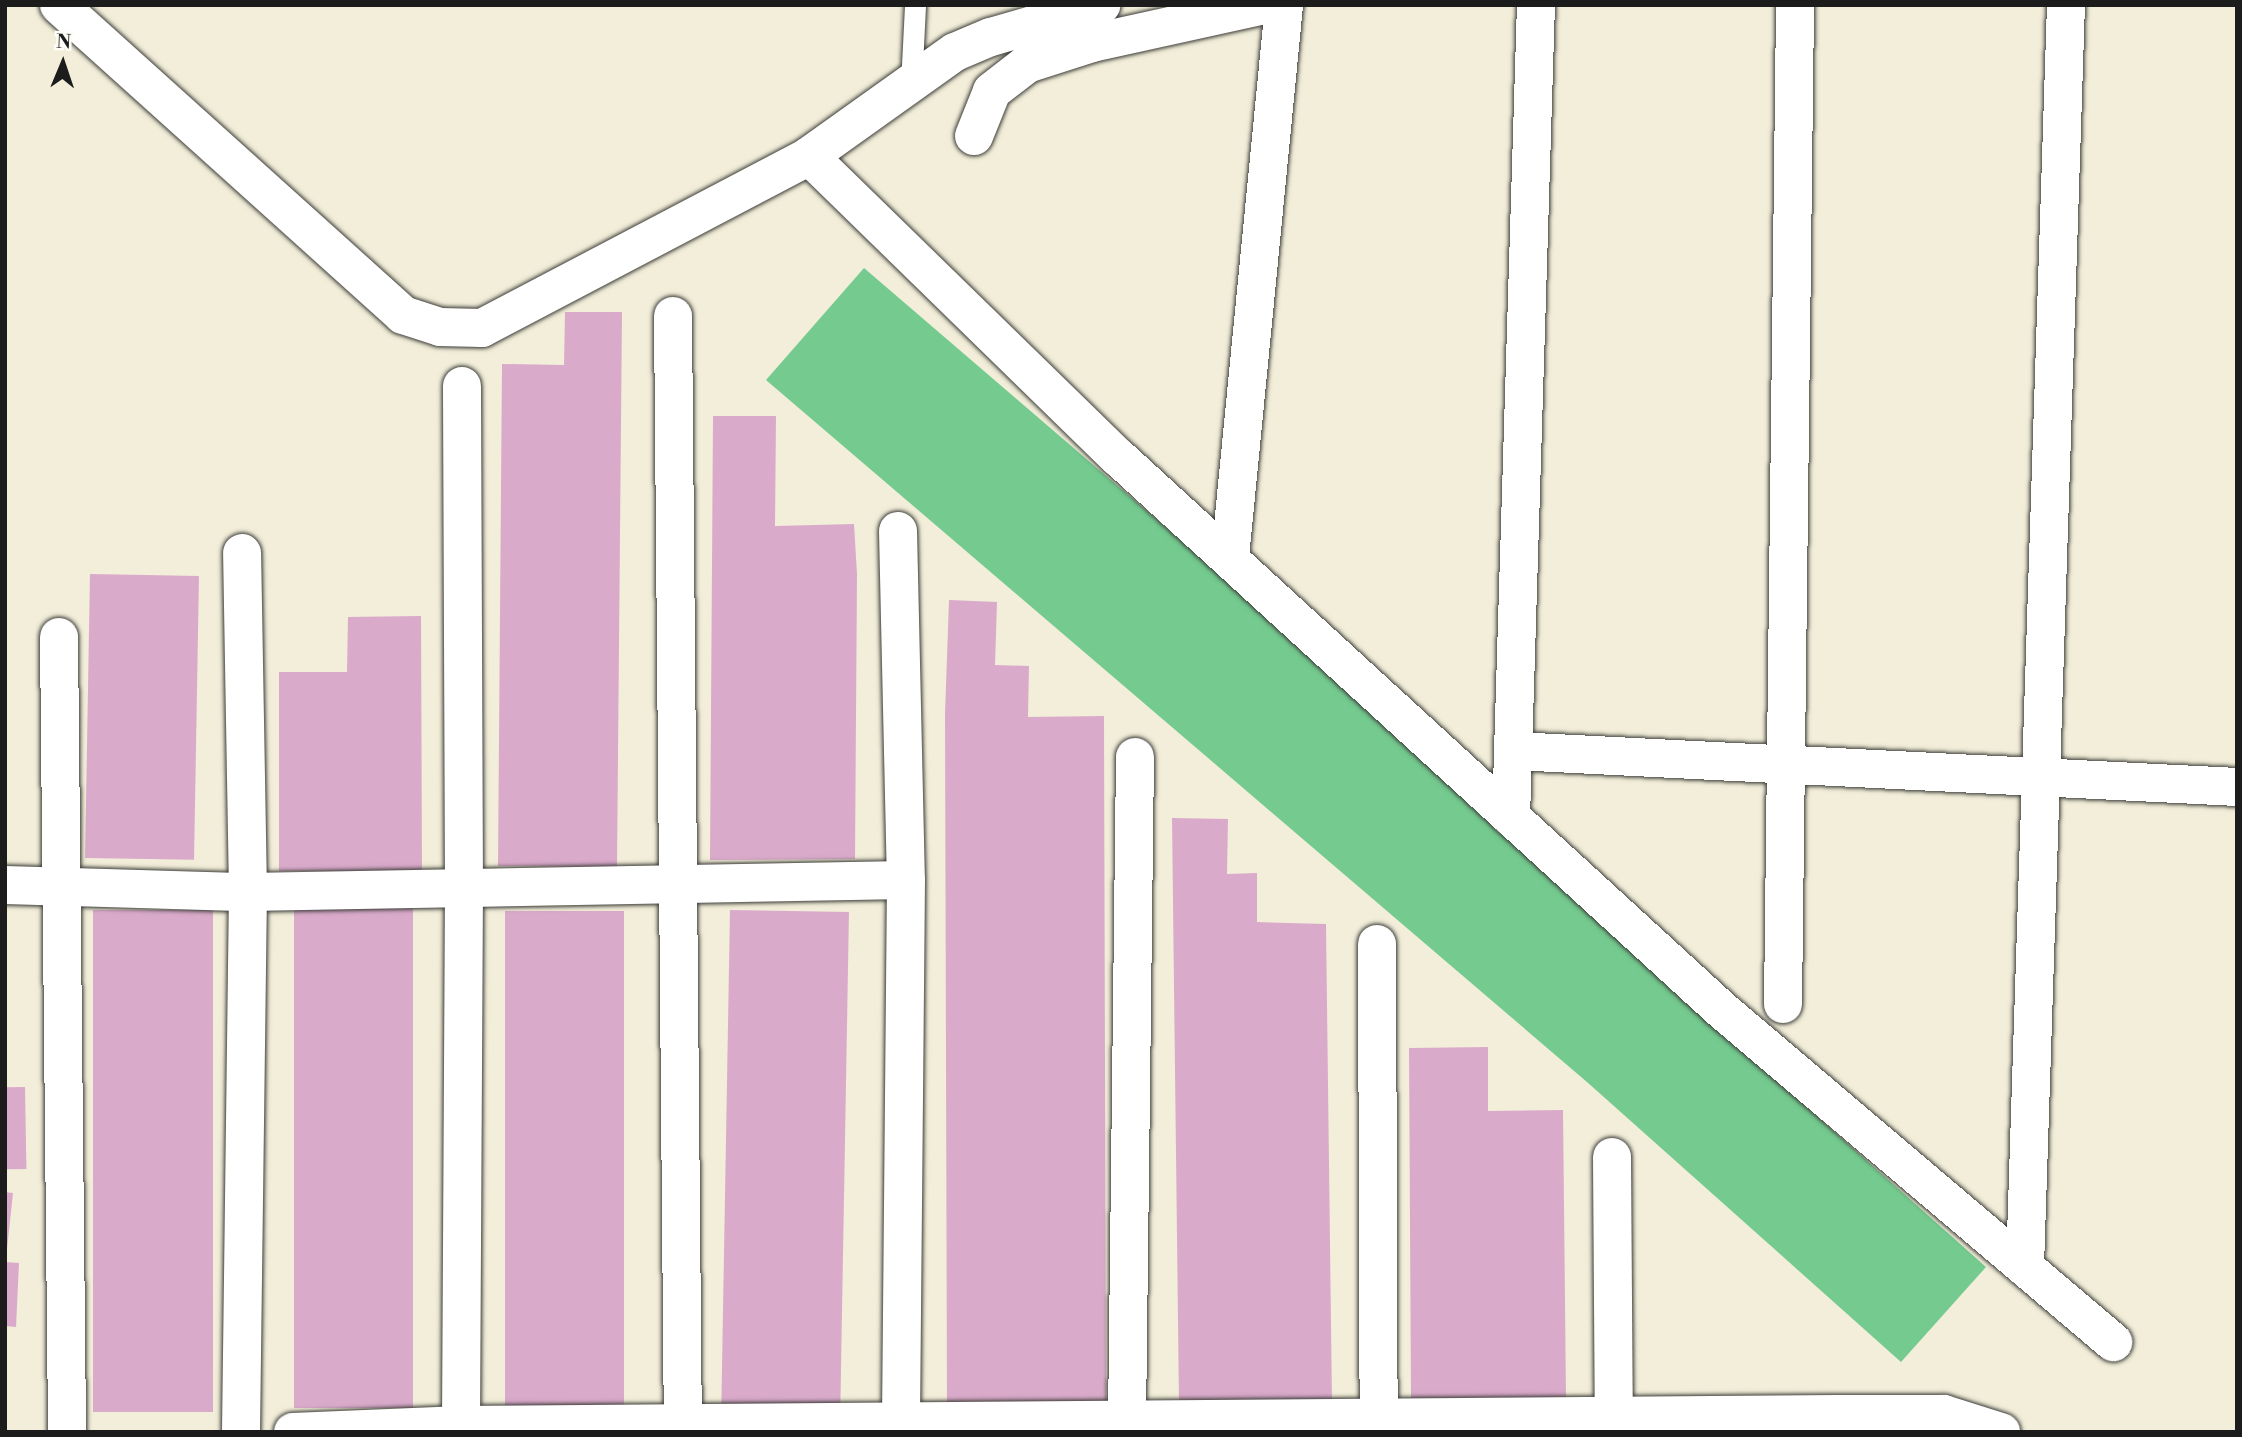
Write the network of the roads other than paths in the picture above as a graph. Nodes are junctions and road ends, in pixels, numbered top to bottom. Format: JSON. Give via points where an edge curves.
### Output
{"nodes":[{"id":1,"x":59,"y":5,"type":"edge"},
{"id":2,"x":915,"y":5,"type":"edge"},
{"id":3,"x":1101,"y":5,"type":"edge"},
{"id":4,"x":1265,"y":5,"type":"edge"},
{"id":5,"x":1284,"y":5,"type":"edge"},
{"id":6,"x":1536,"y":5,"type":"edge"},
{"id":7,"x":1795,"y":5,"type":"edge"},
{"id":8,"x":2066,"y":5,"type":"edge"},
{"id":9,"x":911,"y":85,"type":"junction"},
{"id":10,"x":974,"y":136,"type":"dead end"},
{"id":11,"x":809,"y":156,"type":"junction"},
{"id":12,"x":673,"y":316,"type":"dead end"},
{"id":13,"x":462,"y":386,"type":"dead end"},
{"id":14,"x":898,"y":531,"type":"dead end"},
{"id":15,"x":242,"y":553,"type":"dead end"},
{"id":16,"x":1230,"y":556,"type":"junction"},
{"id":17,"x":59,"y":637,"type":"dead end"},
{"id":18,"x":1514,"y":751,"type":"junction"},
{"id":19,"x":1135,"y":757,"type":"dead end"},
{"id":20,"x":1786,"y":764,"type":"junction"},
{"id":21,"x":2040,"y":778,"type":"junction"},
{"id":22,"x":2237,"y":787,"type":"edge"},
{"id":23,"x":1511,"y":817,"type":"junction"},
{"id":24,"x":906,"y":880,"type":"junction"},
{"id":25,"x":681,"y":883,"type":"junction"},
{"id":26,"x":5,"y":884,"type":"edge"},
{"id":27,"x":63,"y":885,"type":"junction"},
{"id":28,"x":464,"y":889,"type":"junction"},
{"id":29,"x":248,"y":892,"type":"junction"},
{"id":30,"x":1377,"y":944,"type":"dead end"},
{"id":31,"x":1783,"y":1004,"type":"dead end"},
{"id":32,"x":1612,"y":1157,"type":"dead end"},
{"id":33,"x":2025,"y":1267,"type":"junction"},
{"id":34,"x":2113,"y":1342,"type":"dead end"},
{"id":35,"x":1379,"y":1420,"type":"junction"},
{"id":36,"x":1127,"y":1421,"type":"junction"},
{"id":37,"x":901,"y":1423,"type":"junction"},
{"id":38,"x":1615,"y":1423,"type":"edge"},
{"id":39,"x":461,"y":1425,"type":"junction"},
{"id":40,"x":684,"y":1428,"type":"edge"},
{"id":41,"x":67,"y":1432,"type":"edge"},
{"id":42,"x":240,"y":1432,"type":"edge"},
{"id":43,"x":293,"y":1432,"type":"edge"},
{"id":44,"x":2001,"y":1432,"type":"edge"}],
"edges":[{"from":1,"to":11,"type":"street","via":[[403,315],[440,327],[482,328]]},
{"from":2,"to":9,"type":"lane"},
{"from":3,"to":9,"type":"street","via":[[955,52]]},
{"from":4,"to":10,"type":"street","via":[[1092,43],[1027,64],[992,91]]},
{"from":5,"to":16,"type":"street"},
{"from":6,"to":18,"type":"street"},
{"from":7,"to":20,"type":"street"},
{"from":8,"to":21,"type":"street"},
{"from":9,"to":11,"type":"street"},
{"from":11,"to":16,"type":"street","via":[[1119,458]]},
{"from":12,"to":25,"type":"street"},
{"from":13,"to":28,"type":"street"},
{"from":14,"to":24,"type":"street"},
{"from":15,"to":29,"type":"street"},
{"from":16,"to":23,"type":"street"},
{"from":17,"to":27,"type":"street"},
{"from":18,"to":20,"type":"street"},
{"from":18,"to":23,"type":"street"},
{"from":19,"to":36,"type":"street"},
{"from":20,"to":21,"type":"street"},
{"from":20,"to":31,"type":"street"},
{"from":21,"to":22,"type":"street"},
{"from":21,"to":33,"type":"street"},
{"from":23,"to":33,"type":"street","via":[[1723,1011]]},
{"from":24,"to":25,"type":"street"},
{"from":24,"to":37,"type":"street"},
{"from":25,"to":28,"type":"street"},
{"from":25,"to":40,"type":"street"},
{"from":26,"to":27,"type":"street"},
{"from":27,"to":29,"type":"street"},
{"from":27,"to":41,"type":"street"},
{"from":28,"to":29,"type":"street"},
{"from":28,"to":39,"type":"street"},
{"from":29,"to":42,"type":"street"},
{"from":30,"to":35,"type":"street"},
{"from":32,"to":38,"type":"street"},
{"from":33,"to":34,"type":"street"},
{"from":35,"to":36,"type":"street"},
{"from":35,"to":38,"type":"street"},
{"from":36,"to":37,"type":"street"},
{"from":37,"to":40,"type":"street"},
{"from":38,"to":44,"type":"street","via":[[1944,1415]]},
{"from":39,"to":40,"type":"street"},
{"from":39,"to":43,"type":"street"}]}
